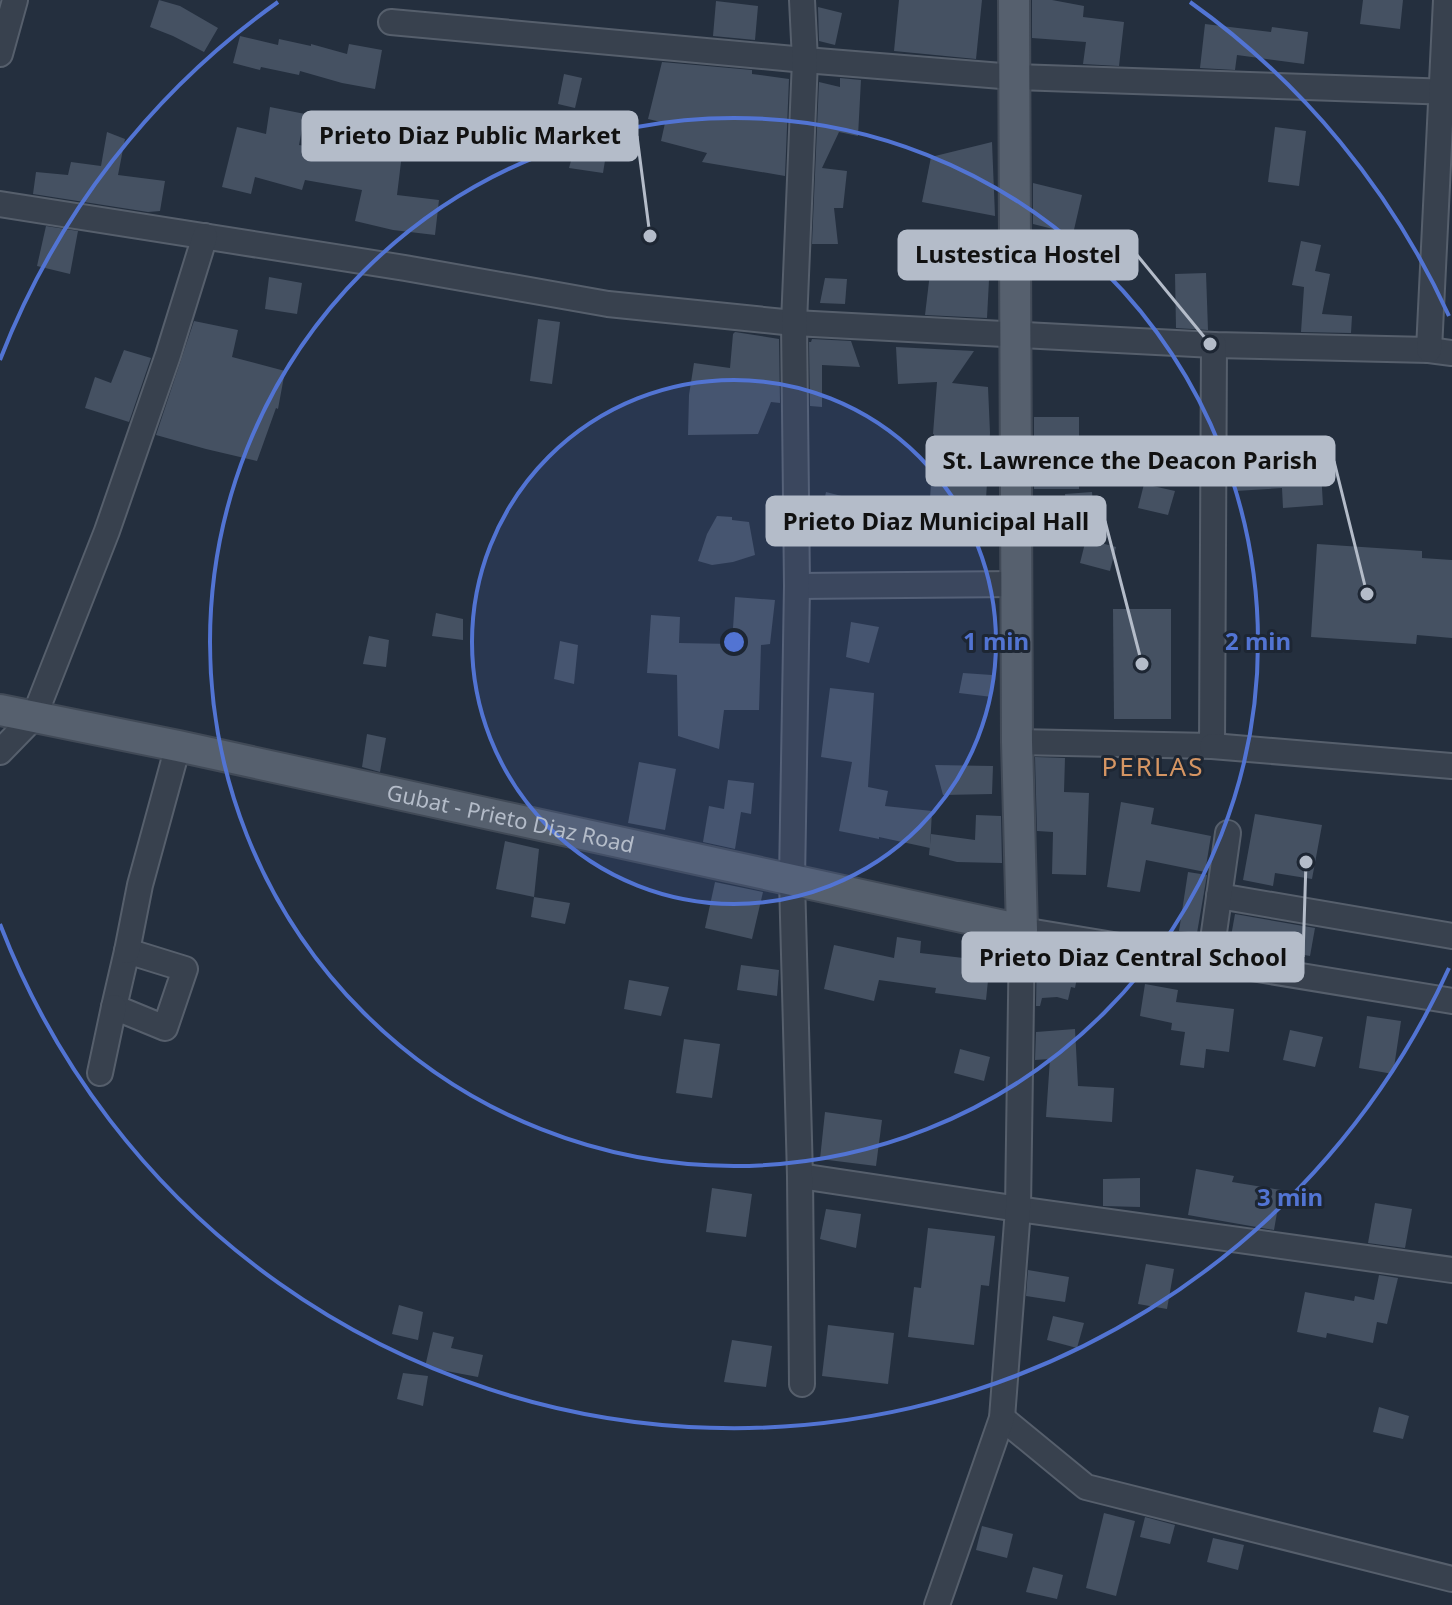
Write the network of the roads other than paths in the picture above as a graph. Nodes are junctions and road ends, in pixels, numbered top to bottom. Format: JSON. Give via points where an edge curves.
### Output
{"nodes":[{"id":1,"x":15,"y":0,"type":"edge"},
{"id":2,"x":802,"y":0,"type":"edge"},
{"id":3,"x":1014,"y":0,"type":"edge"},
{"id":4,"x":1446,"y":0,"type":"edge"},
{"id":5,"x":391,"y":22,"type":"dead end"},
{"id":6,"x":0,"y":54,"type":"edge"},
{"id":7,"x":805,"y":60,"type":"junction"},
{"id":8,"x":1014,"y":77,"type":"junction"},
{"id":9,"x":1447,"y":92,"type":"edge"},
{"id":10,"x":0,"y":204,"type":"edge"},
{"id":11,"x":205,"y":236,"type":"junction"},
{"id":12,"x":794,"y":323,"type":"junction"},
{"id":13,"x":1015,"y":333,"type":"junction"},
{"id":14,"x":1214,"y":345,"type":"junction"},
{"id":15,"x":1441,"y":352,"type":"edge"},
{"id":16,"x":1016,"y":584,"type":"junction"},
{"id":17,"x":797,"y":586,"type":"junction"},
{"id":18,"x":0,"y":710,"type":"edge"},
{"id":19,"x":34,"y":717,"type":"junction"},
{"id":20,"x":1017,"y":742,"type":"junction"},
{"id":21,"x":178,"y":746,"type":"junction"},
{"id":22,"x":1212,"y":746,"type":"junction"},
{"id":23,"x":0,"y":752,"type":"edge"},
{"id":24,"x":1452,"y":766,"type":"edge"},
{"id":25,"x":1228,"y":833,"type":"dead end"},
{"id":26,"x":792,"y":880,"type":"junction"},
{"id":27,"x":1219,"y":896,"type":"junction"},
{"id":28,"x":1022,"y":930,"type":"junction"},
{"id":29,"x":1452,"y":936,"type":"edge"},
{"id":30,"x":127,"y":951,"type":"junction"},
{"id":31,"x":1210,"y":961,"type":"junction"},
{"id":32,"x":1452,"y":1001,"type":"edge"},
{"id":33,"x":114,"y":1007,"type":"junction"},
{"id":34,"x":100,"y":1073,"type":"dead end"},
{"id":35,"x":800,"y":1176,"type":"junction"},
{"id":36,"x":1018,"y":1209,"type":"junction"},
{"id":37,"x":1452,"y":1270,"type":"edge"},
{"id":38,"x":802,"y":1384,"type":"dead end"},
{"id":39,"x":1002,"y":1418,"type":"junction"},
{"id":40,"x":1452,"y":1579,"type":"edge"},
{"id":41,"x":937,"y":1605,"type":"edge"}],
"edges":[{"from":1,"to":6,"type":"street"},
{"from":2,"to":7,"type":"street"},
{"from":3,"to":8,"type":"main road"},
{"from":4,"to":9,"type":"street"},
{"from":5,"to":7,"type":"street"},
{"from":7,"to":8,"type":"street"},
{"from":7,"to":12,"type":"street"},
{"from":8,"to":9,"type":"street"},
{"from":8,"to":13,"type":"main road"},
{"from":9,"to":15,"type":"street"},
{"from":10,"to":11,"type":"street"},
{"from":11,"to":12,"type":"street","via":[[608,304]]},
{"from":11,"to":19,"type":"street","via":[[107,531]]},
{"from":12,"to":13,"type":"street"},
{"from":12,"to":17,"type":"street"},
{"from":13,"to":14,"type":"street"},
{"from":13,"to":16,"type":"main road"},
{"from":14,"to":15,"type":"street"},
{"from":14,"to":22,"type":"street"},
{"from":16,"to":17,"type":"street"},
{"from":16,"to":20,"type":"main road"},
{"from":17,"to":26,"type":"street"},
{"from":18,"to":19,"type":"main road","name":"Gubat - Prieto Diaz Road"},
{"from":19,"to":21,"type":"main road","name":"Gubat - Prieto Diaz Road"},
{"from":19,"to":23,"type":"street"},
{"from":20,"to":22,"type":"street"},
{"from":20,"to":28,"type":"main road"},
{"from":21,"to":26,"type":"main road","name":"Gubat - Prieto Diaz Road"},
{"from":21,"to":30,"type":"street"},
{"from":22,"to":24,"type":"street"},
{"from":25,"to":27,"type":"street"},
{"from":26,"to":28,"type":"main road","name":"Gubat - Prieto Diaz Road"},
{"from":26,"to":35,"type":"street"},
{"from":27,"to":29,"type":"street"},
{"from":27,"to":31,"type":"street"},
{"from":28,"to":31,"type":"street"},
{"from":28,"to":36,"type":"street"},
{"from":30,"to":33,"type":"street"},
{"from":30,"to":33,"type":"street","via":[[185,969],[165,1028]]},
{"from":31,"to":32,"type":"street"},
{"from":33,"to":34,"type":"street"},
{"from":35,"to":36,"type":"street"},
{"from":35,"to":38,"type":"street"},
{"from":36,"to":37,"type":"street"},
{"from":36,"to":39,"type":"street"},
{"from":39,"to":40,"type":"street","via":[[1086,1487]]},
{"from":39,"to":41,"type":"street"}]}
